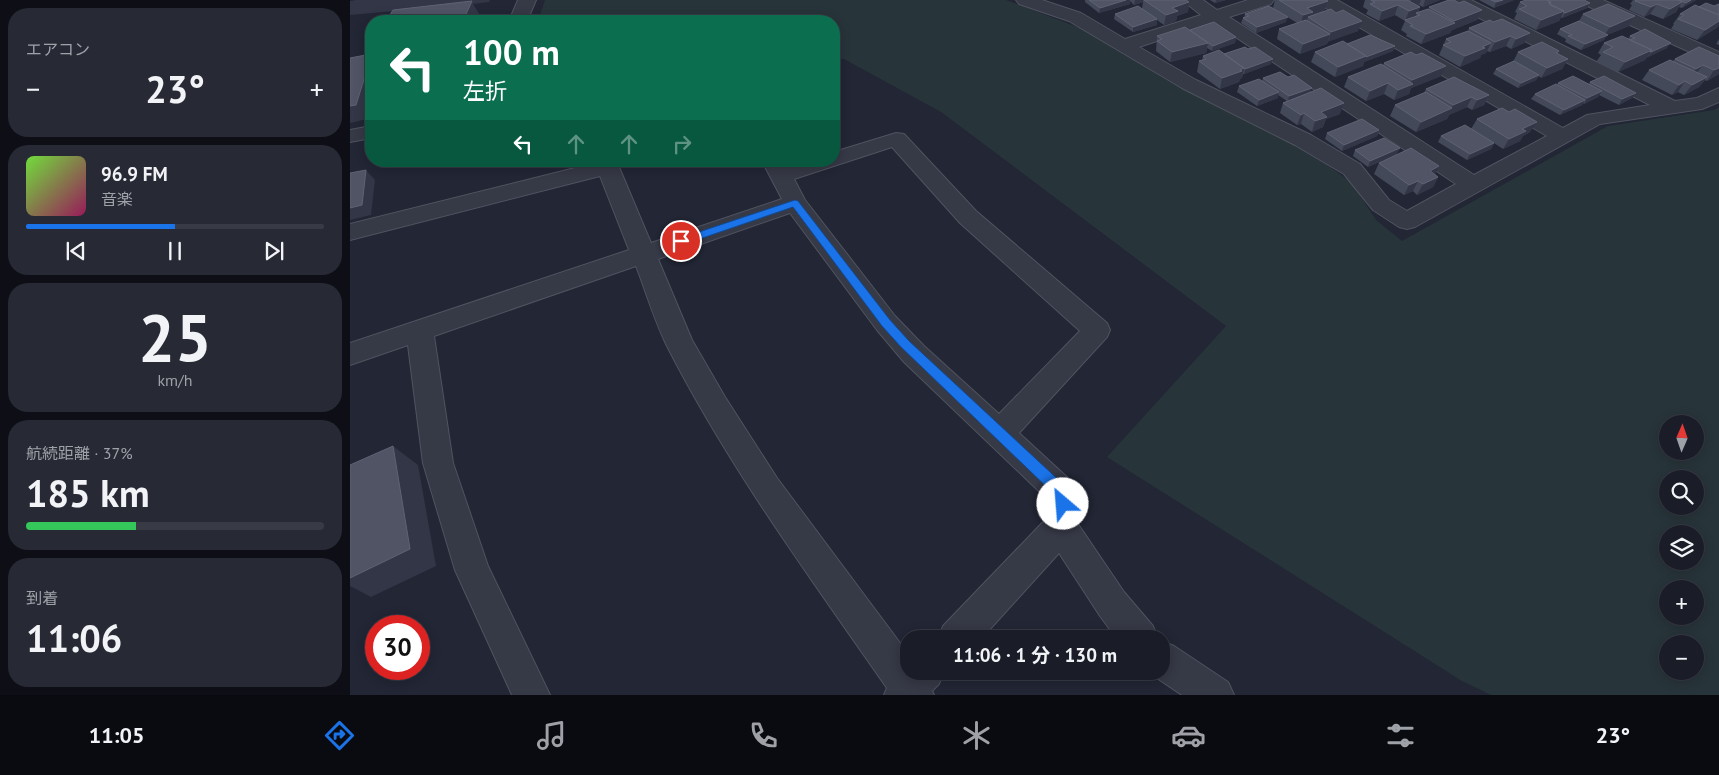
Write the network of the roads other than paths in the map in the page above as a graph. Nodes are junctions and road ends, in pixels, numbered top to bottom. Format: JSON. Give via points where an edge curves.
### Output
{"nodes":[{"id":1,"x":527,"y":0,"type":"edge"},
{"id":2,"x":1025,"y":0,"type":"edge"},
{"id":3,"x":1059,"y":0,"type":"edge"},
{"id":4,"x":1191,"y":0,"type":"edge"},
{"id":5,"x":1265,"y":0,"type":"edge"},
{"id":6,"x":1325,"y":0,"type":"edge"},
{"id":7,"x":1458,"y":0,"type":"edge"},
{"id":8,"x":1589,"y":0,"type":"edge"},
{"id":9,"x":521,"y":15,"type":"edge"},
{"id":10,"x":1215,"y":16,"type":"junction"},
{"id":11,"x":1075,"y":17,"type":"junction"},
{"id":12,"x":1125,"y":45,"type":"junction"},
{"id":13,"x":1719,"y":59,"type":"edge"},
{"id":14,"x":1719,"y":94,"type":"edge"},
{"id":15,"x":1671,"y":108,"type":"junction"},
{"id":16,"x":365,"y":133,"type":"edge"},
{"id":17,"x":350,"y":136,"type":"edge"},
{"id":18,"x":1562,"y":136,"type":"junction"},
{"id":19,"x":840,"y":157,"type":"edge"},
{"id":20,"x":790,"y":167,"type":"edge"},
{"id":21,"x":777,"y":169,"type":"edge"},
{"id":22,"x":1472,"y":185,"type":"junction"},
{"id":23,"x":795,"y":203,"type":"junction"},
{"id":24,"x":350,"y":232,"type":"edge"},
{"id":25,"x":644,"y":254,"type":"junction"},
{"id":26,"x":420,"y":330,"type":"junction"},
{"id":27,"x":350,"y":354,"type":"edge"},
{"id":28,"x":999,"y":434,"type":"junction"},
{"id":29,"x":1061,"y":526,"type":"junction"},
{"id":30,"x":964,"y":630,"type":"edge"},
{"id":31,"x":1133,"y":630,"type":"edge"},
{"id":32,"x":1170,"y":665,"type":"edge"},
{"id":33,"x":913,"y":687,"type":"edge"},
{"id":34,"x":531,"y":695,"type":"edge"},
{"id":35,"x":1215,"y":695,"type":"edge"}],
"edges":[{"from":1,"to":9,"type":"street"},
{"from":2,"to":11,"type":"street"},
{"from":3,"to":11,"type":"street"},
{"from":4,"to":10,"type":"street"},
{"from":5,"to":10,"type":"street"},
{"from":6,"to":18,"type":"street"},
{"from":7,"to":15,"type":"street"},
{"from":8,"to":13,"type":"street"},
{"from":10,"to":12,"type":"street"},
{"from":10,"to":22,"type":"street"},
{"from":11,"to":12,"type":"street"},
{"from":12,"to":22,"type":"street","via":[[1189,84],[1302,140],[1352,170],[1381,205],[1407,221]]},
{"from":14,"to":15,"type":"street","via":[[1702,103]]},
{"from":15,"to":18,"type":"street","via":[[1594,119]]},
{"from":16,"to":17,"type":"street"},
{"from":18,"to":22,"type":"street"},
{"from":19,"to":28,"type":"street","via":[[896,139],[968,217],[1097,330]]},
{"from":20,"to":21,"type":"street"},
{"from":21,"to":23,"type":"street"},
{"from":23,"to":25,"type":"street"},
{"from":23,"to":28,"type":"street","via":[[914,354]]},
{"from":24,"to":25,"type":"street","via":[[608,167]]},
{"from":25,"to":26,"type":"street"},
{"from":25,"to":33,"type":"street","via":[[679,342],[714,406],[766,488]]},
{"from":26,"to":27,"type":"street"},
{"from":26,"to":34,"type":"street","via":[[438,463],[472,570]]},
{"from":28,"to":29,"type":"street","via":[[1059,490],[1063,504]]},
{"from":29,"to":30,"type":"street"},
{"from":29,"to":31,"type":"street"},
{"from":32,"to":35,"type":"street"}]}
